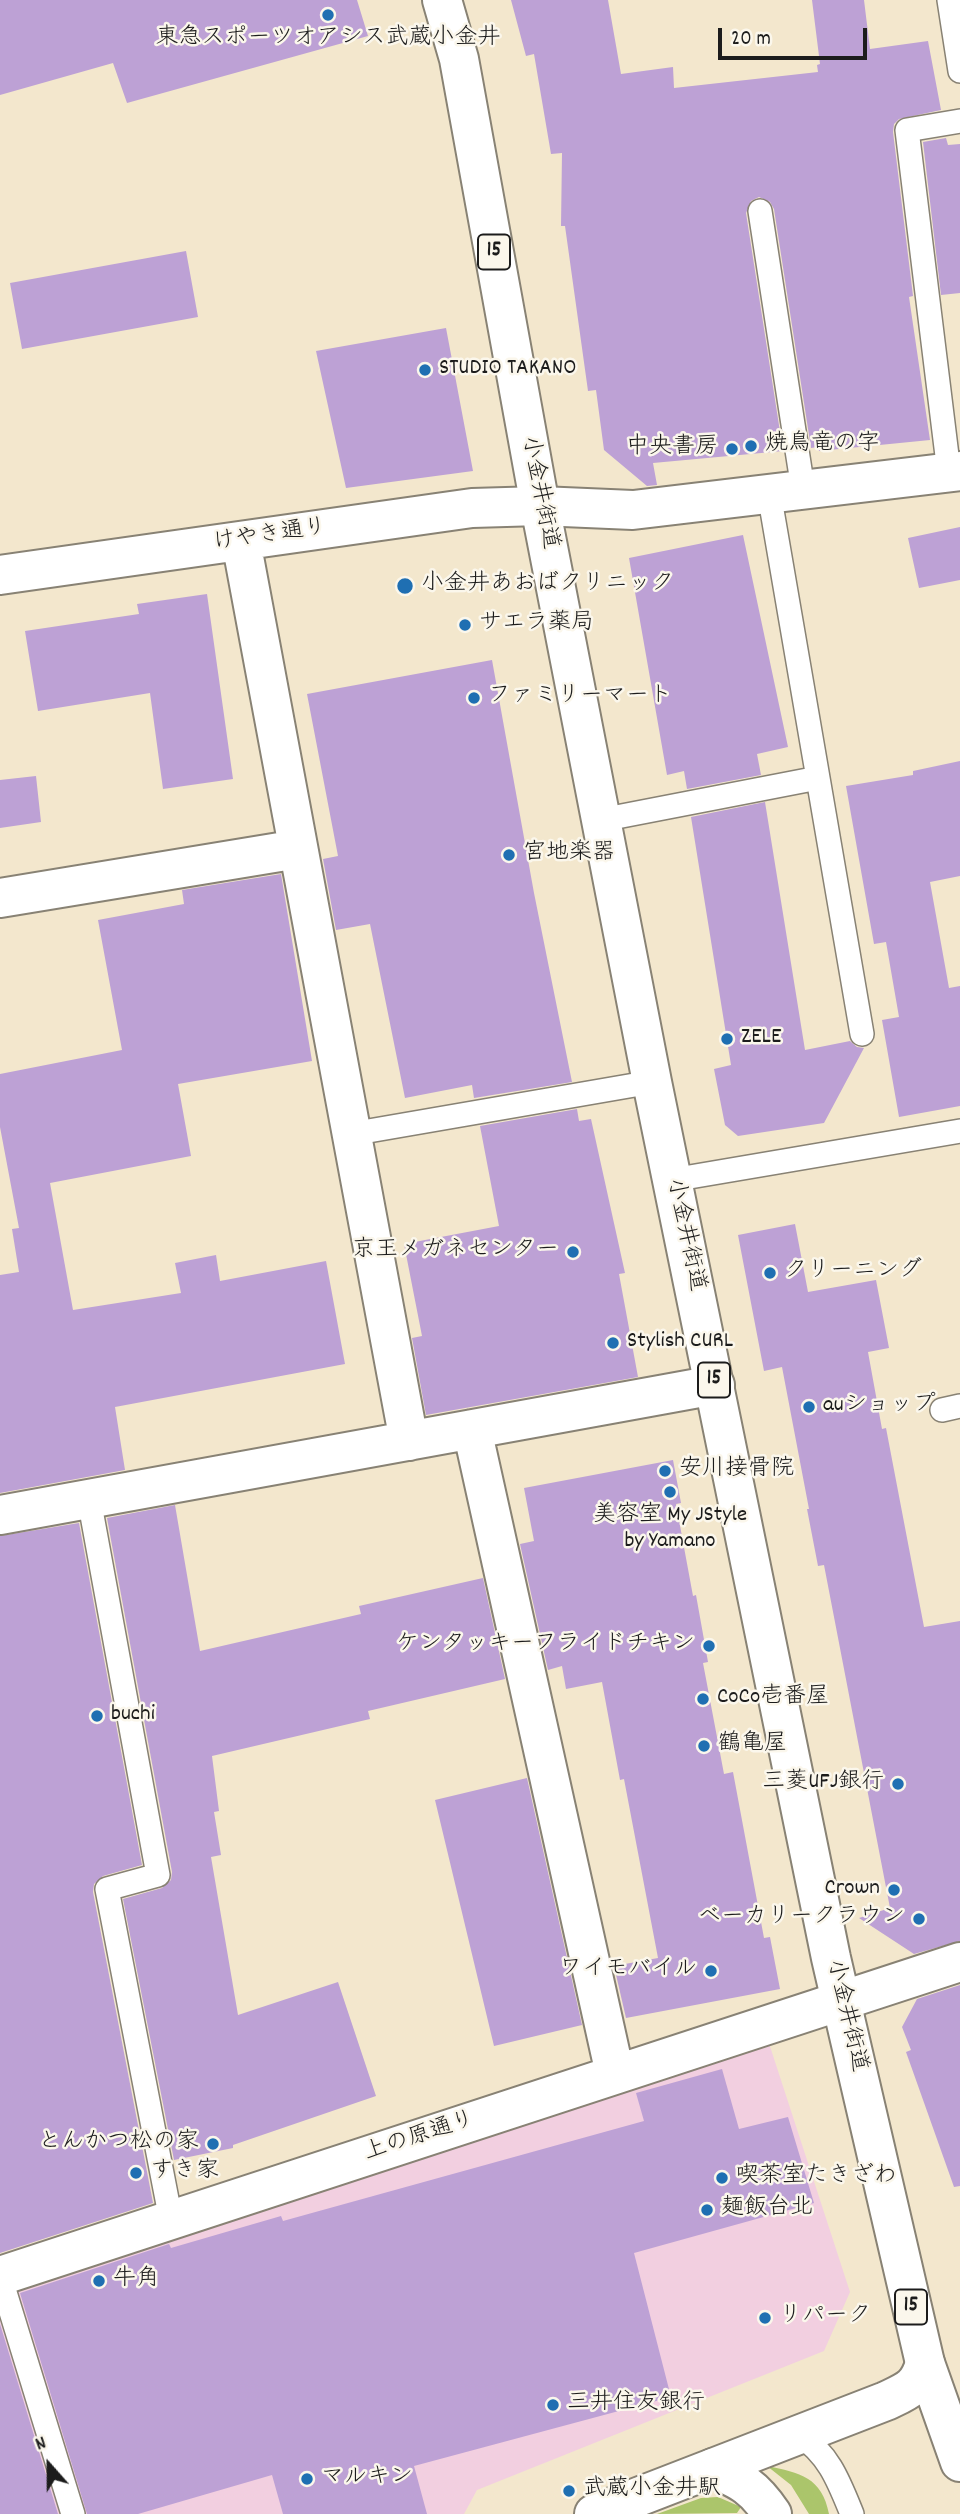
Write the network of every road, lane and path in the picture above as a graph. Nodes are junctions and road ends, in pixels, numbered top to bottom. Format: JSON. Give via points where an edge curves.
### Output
{"nodes":[{"id":1,"x":442,"y":0,"type":"edge"},
{"id":2,"x":949,"y":0,"type":"edge"},
{"id":3,"x":960,"y":71,"type":"edge"},
{"id":4,"x":960,"y":121,"type":"edge"},
{"id":5,"x":760,"y":211,"type":"dead end"},
{"id":6,"x":954,"y":471,"type":"edge"},
{"id":7,"x":786,"y":491,"type":"junction"},
{"id":8,"x":540,"y":506,"type":"junction"},
{"id":9,"x":240,"y":541,"type":"junction"},
{"id":10,"x":0,"y":575,"type":"edge"},
{"id":11,"x":818,"y":778,"type":"junction"},
{"id":12,"x":601,"y":820,"type":"junction"},
{"id":13,"x":298,"y":849,"type":"junction"},
{"id":14,"x":0,"y":898,"type":"edge"},
{"id":15,"x":862,"y":1034,"type":"dead end"},
{"id":16,"x":652,"y":1082,"type":"junction"},
{"id":17,"x":960,"y":1131,"type":"edge"},
{"id":18,"x":351,"y":1134,"type":"junction"},
{"id":19,"x":672,"y":1180,"type":"junction"},
{"id":20,"x":715,"y":1385,"type":"junction"},
{"id":21,"x":472,"y":1429,"type":"junction"},
{"id":22,"x":409,"y":1441,"type":"junction"},
{"id":23,"x":89,"y":1499,"type":"junction"},
{"id":24,"x":0,"y":1515,"type":"edge"},
{"id":25,"x":960,"y":1962,"type":"edge"},
{"id":26,"x":841,"y":2001,"type":"junction"},
{"id":27,"x":615,"y":2074,"type":"junction"},
{"id":28,"x":171,"y":2220,"type":"junction"},
{"id":29,"x":0,"y":2276,"type":"edge"},
{"id":30,"x":925,"y":2363,"type":"junction"},
{"id":31,"x":866,"y":2409,"type":"junction"},
{"id":32,"x":799,"y":2435,"type":"junction"},
{"id":33,"x":960,"y":2462,"type":"edge"},
{"id":34,"x":713,"y":2468,"type":"junction"},
{"id":35,"x":960,"y":2473,"type":"edge"},
{"id":36,"x":73,"y":2514,"type":"edge"},
{"id":37,"x":594,"y":2514,"type":"edge"},
{"id":38,"x":772,"y":2514,"type":"edge"},
{"id":39,"x":852,"y":2514,"type":"edge"}],
"edges":[{"from":1,"to":8,"type":"street","name":"小金井街道","number":"15","via":[[459,59]]},
{"from":2,"to":3,"type":"lane"},
{"from":4,"to":6,"type":"lane","via":[[907,130]]},
{"from":5,"to":7,"type":"lane"},
{"from":6,"to":7,"type":"street","name":"けやき通り"},
{"from":7,"to":8,"type":"street","name":"けやき通り","via":[[633,510]]},
{"from":7,"to":11,"type":"lane"},
{"from":8,"to":9,"type":"street","name":"けやき通り","via":[[472,508]]},
{"from":8,"to":12,"type":"street","name":"小金井街道","number":"15"},
{"from":9,"to":10,"type":"street","name":"けやき通り"},
{"from":9,"to":13,"type":"street"},
{"from":11,"to":12,"type":"lane"},
{"from":11,"to":15,"type":"lane"},
{"from":12,"to":16,"type":"street","name":"小金井街道","number":"15"},
{"from":13,"to":14,"type":"street"},
{"from":13,"to":18,"type":"street"},
{"from":16,"to":18,"type":"lane"},
{"from":16,"to":19,"type":"street","name":"小金井街道","number":"15"},
{"from":17,"to":19,"type":"lane"},
{"from":18,"to":22,"type":"street"},
{"from":19,"to":20,"type":"street","name":"小金井街道","number":"15"},
{"from":20,"to":21,"type":"street"},
{"from":20,"to":26,"type":"street","name":"小金井街道","number":"15"},
{"from":21,"to":22,"type":"street"},
{"from":21,"to":27,"type":"street"},
{"from":22,"to":23,"type":"street"},
{"from":23,"to":24,"type":"street"},
{"from":23,"to":28,"type":"lane","via":[[158,1875],[107,1889]]},
{"from":25,"to":26,"type":"street","name":"上の原通り"},
{"from":26,"to":27,"type":"street","name":"上の原通り"},
{"from":26,"to":30,"type":"street","name":"小金井街道","number":"15"},
{"from":27,"to":28,"type":"street","name":"上の原通り"},
{"from":28,"to":29,"type":"street","name":"上の原通り"},
{"from":29,"to":36,"type":"lane"},
{"from":30,"to":31,"type":"street","via":[[921,2378],[909,2390]]},
{"from":30,"to":33,"type":"street","name":"小金井街道","number":"15"},
{"from":31,"to":32,"type":"street"},
{"from":31,"to":35,"type":"street","via":[[892,2403],[925,2413],[937,2425]]},
{"from":32,"to":34,"type":"street"},
{"from":32,"to":39,"type":"lane","via":[[823,2454],[834,2470]]},
{"from":34,"to":37,"type":"street"},
{"from":34,"to":38,"type":"street","via":[[758,2494]]}]}
